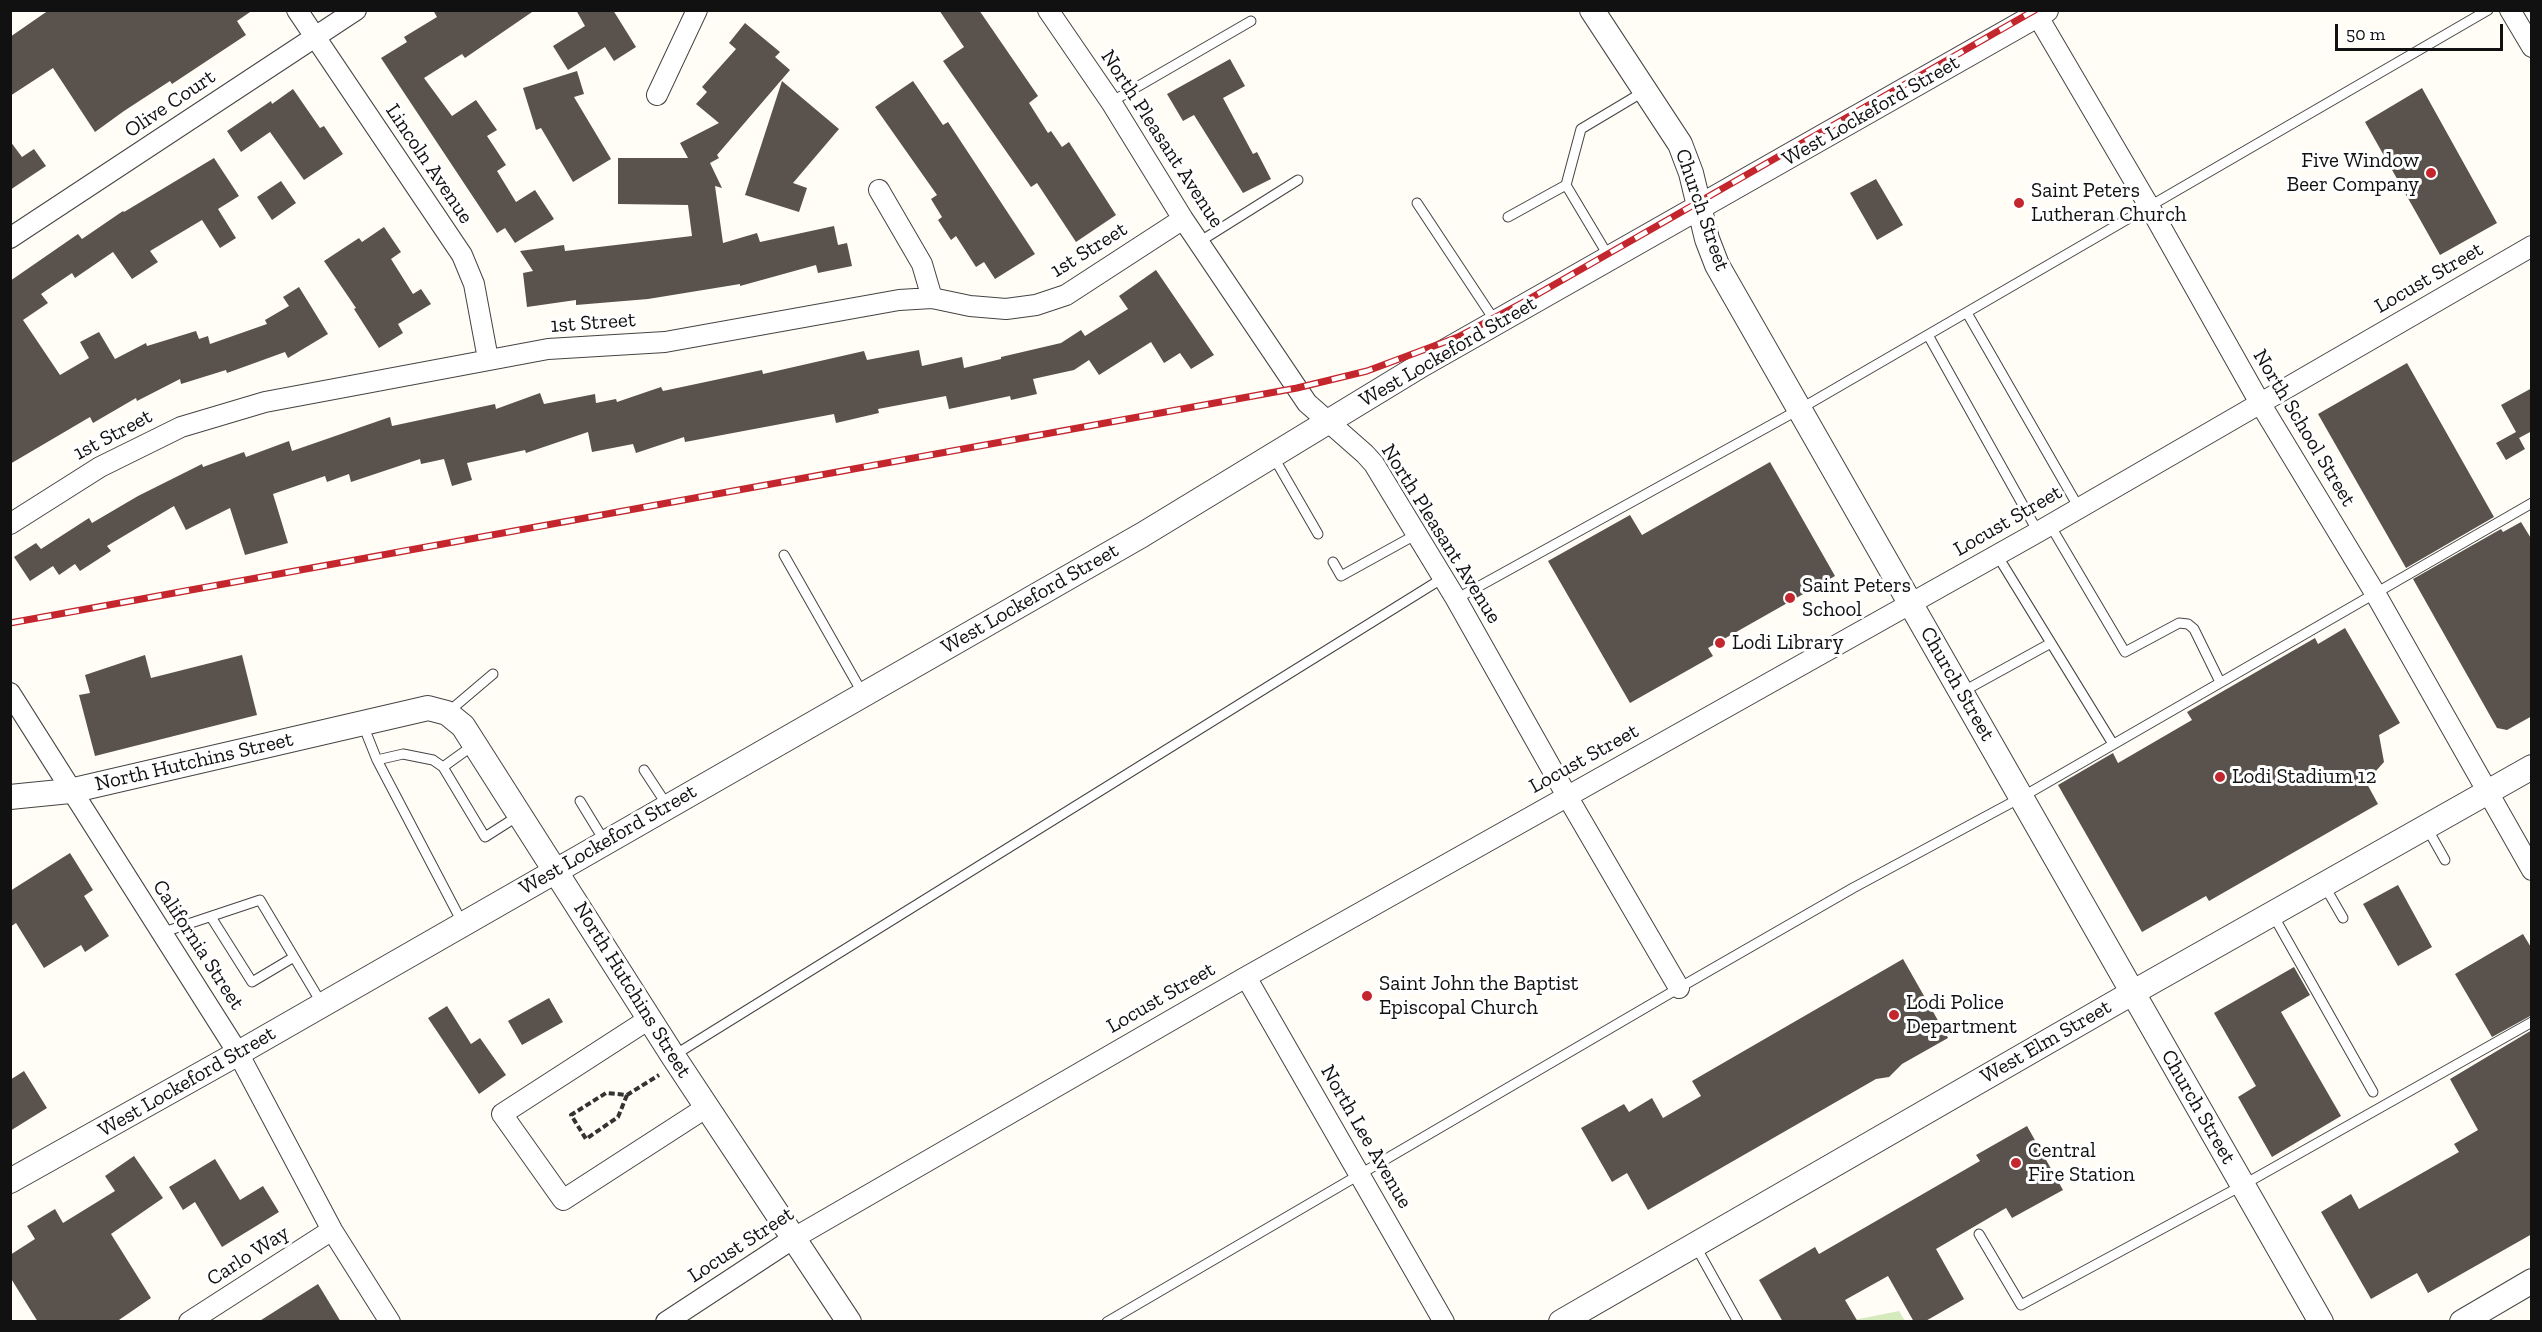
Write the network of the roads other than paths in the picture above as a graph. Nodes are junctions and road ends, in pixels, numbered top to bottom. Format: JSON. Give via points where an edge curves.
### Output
{"nodes":[{"id":1,"x":297,"y":10,"type":"edge"},
{"id":2,"x":356,"y":10,"type":"edge"},
{"id":3,"x":696,"y":10,"type":"edge"},
{"id":4,"x":1048,"y":10,"type":"edge"},
{"id":5,"x":1592,"y":10,"type":"edge"},
{"id":6,"x":2488,"y":10,"type":"edge"},
{"id":7,"x":2510,"y":10,"type":"edge"},
{"id":8,"x":2039,"y":12,"type":"edge"},
{"id":9,"x":1251,"y":21,"type":"dead end"},
{"id":10,"x":314,"y":37,"type":"junction"},
{"id":11,"x":2532,"y":47,"type":"edge"},
{"id":12,"x":1646,"y":90,"type":"junction"},
{"id":13,"x":657,"y":95,"type":"dead end"},
{"id":14,"x":1111,"y":102,"type":"junction"},
{"id":15,"x":1298,"y":180,"type":"dead end"},
{"id":16,"x":1566,"y":185,"type":"junction"},
{"id":17,"x":879,"y":190,"type":"dead end"},
{"id":18,"x":1417,"y":203,"type":"dead end"},
{"id":19,"x":2150,"y":206,"type":"junction"},
{"id":20,"x":1700,"y":208,"type":"junction"},
{"id":21,"x":1508,"y":217,"type":"dead end"},
{"id":22,"x":1183,"y":219,"type":"junction"},
{"id":23,"x":10,"y":238,"type":"edge"},
{"id":24,"x":1199,"y":242,"type":"junction"},
{"id":25,"x":2532,"y":246,"type":"edge"},
{"id":26,"x":1610,"y":259,"type":"junction"},
{"id":27,"x":932,"y":298,"type":"junction"},
{"id":28,"x":1967,"y":313,"type":"junction"},
{"id":29,"x":1497,"y":323,"type":"junction"},
{"id":30,"x":1928,"y":335,"type":"junction"},
{"id":31,"x":488,"y":359,"type":"junction"},
{"id":32,"x":2260,"y":403,"type":"junction"},
{"id":33,"x":1800,"y":409,"type":"junction"},
{"id":34,"x":1328,"y":423,"type":"junction"},
{"id":35,"x":1273,"y":456,"type":"junction"},
{"id":36,"x":2532,"y":503,"type":"edge"},
{"id":37,"x":2079,"y":508,"type":"junction"},
{"id":38,"x":10,"y":524,"type":"edge"},
{"id":39,"x":2044,"y":528,"type":"junction"},
{"id":40,"x":1318,"y":534,"type":"dead end"},
{"id":41,"x":1417,"y":534,"type":"junction"},
{"id":42,"x":784,"y":555,"type":"dead end"},
{"id":43,"x":1997,"y":555,"type":"junction"},
{"id":44,"x":1333,"y":562,"type":"dead end"},
{"id":45,"x":1443,"y":578,"type":"junction"},
{"id":46,"x":2374,"y":593,"type":"junction"},
{"id":47,"x":1456,"y":599,"type":"junction"},
{"id":48,"x":1911,"y":603,"type":"junction"},
{"id":49,"x":2051,"y":643,"type":"junction"},
{"id":50,"x":493,"y":674,"type":"dead end"},
{"id":51,"x":2220,"y":682,"type":"junction"},
{"id":52,"x":1962,"y":692,"type":"junction"},
{"id":53,"x":10,"y":693,"type":"edge"},
{"id":54,"x":863,"y":694,"type":"junction"},
{"id":55,"x":447,"y":713,"type":"junction"},
{"id":56,"x":362,"y":723,"type":"junction"},
{"id":57,"x":475,"y":744,"type":"junction"},
{"id":58,"x":2113,"y":744,"type":"junction"},
{"id":59,"x":377,"y":760,"type":"junction"},
{"id":60,"x":443,"y":767,"type":"junction"},
{"id":61,"x":2532,"y":767,"type":"edge"},
{"id":62,"x":644,"y":770,"type":"dead end"},
{"id":63,"x":70,"y":791,"type":"junction"},
{"id":64,"x":2487,"y":793,"type":"junction"},
{"id":65,"x":1567,"y":796,"type":"junction"},
{"id":66,"x":10,"y":797,"type":"edge"},
{"id":67,"x":2022,"y":797,"type":"junction"},
{"id":68,"x":580,"y":801,"type":"dead end"},
{"id":69,"x":668,"y":806,"type":"junction"},
{"id":70,"x":520,"y":814,"type":"junction"},
{"id":71,"x":2426,"y":827,"type":"junction"},
{"id":72,"x":605,"y":842,"type":"junction"},
{"id":73,"x":2445,"y":860,"type":"dead end"},
{"id":74,"x":556,"y":870,"type":"junction"},
{"id":75,"x":2532,"y":870,"type":"edge"},
{"id":76,"x":2325,"y":885,"type":"junction"},
{"id":77,"x":2273,"y":915,"type":"junction"},
{"id":78,"x":211,"y":917,"type":"junction"},
{"id":79,"x":2343,"y":918,"type":"dead end"},
{"id":80,"x":464,"y":924,"type":"junction"},
{"id":81,"x":161,"y":933,"type":"junction"},
{"id":82,"x":294,"y":957,"type":"junction"},
{"id":83,"x":1246,"y":977,"type":"junction"},
{"id":84,"x":1679,"y":988,"type":"junction"},
{"id":85,"x":2132,"y":993,"type":"junction"},
{"id":86,"x":322,"y":1004,"type":"junction"},
{"id":87,"x":649,"y":1018,"type":"junction"},
{"id":88,"x":2532,"y":1022,"type":"edge"},
{"id":89,"x":238,"y":1053,"type":"junction"},
{"id":90,"x":675,"y":1060,"type":"junction"},
{"id":91,"x":2373,"y":1092,"type":"dead end"},
{"id":92,"x":707,"y":1107,"type":"junction"},
{"id":93,"x":1360,"y":1174,"type":"junction"},
{"id":94,"x":10,"y":1181,"type":"edge"},
{"id":95,"x":2243,"y":1185,"type":"junction"},
{"id":96,"x":332,"y":1230,"type":"junction"},
{"id":97,"x":1979,"y":1234,"type":"dead end"},
{"id":98,"x":794,"y":1238,"type":"junction"},
{"id":99,"x":1694,"y":1245,"type":"junction"},
{"id":100,"x":2532,"y":1281,"type":"edge"},
{"id":101,"x":1577,"y":1318,"type":"edge"},
{"id":102,"x":189,"y":1322,"type":"edge"},
{"id":103,"x":390,"y":1322,"type":"edge"},
{"id":104,"x":666,"y":1322,"type":"edge"},
{"id":105,"x":849,"y":1322,"type":"edge"},
{"id":106,"x":1107,"y":1322,"type":"edge"},
{"id":107,"x":1444,"y":1322,"type":"edge"},
{"id":108,"x":1738,"y":1322,"type":"edge"},
{"id":109,"x":2321,"y":1322,"type":"edge"},
{"id":110,"x":2462,"y":1322,"type":"edge"}],
"edges":[{"from":1,"to":10,"type":"street","name":"Lincoln Avenue"},
{"from":2,"to":10,"type":"street","name":"Olive Court"},
{"from":3,"to":13,"type":"street"},
{"from":4,"to":14,"type":"street","name":"North Pleasant Avenue"},
{"from":5,"to":12,"type":"street","name":"Church Street"},
{"from":6,"to":19,"type":"lane"},
{"from":7,"to":11,"type":"street"},
{"from":8,"to":19,"type":"street","name":"North School Street"},
{"from":8,"to":20,"type":"street","name":"West Lockeford Street"},
{"from":9,"to":14,"type":"lane"},
{"from":10,"to":23,"type":"street","name":"Olive Court"},
{"from":10,"to":31,"type":"street","name":"Lincoln Avenue","via":[[462,255],[474,284]]},
{"from":12,"to":16,"type":"lane","via":[[1581,129]]},
{"from":12,"to":20,"type":"street","name":"Church Street","via":[[1683,151]]},
{"from":14,"to":22,"type":"street","name":"North Pleasant Avenue"},
{"from":15,"to":24,"type":"lane"},
{"from":16,"to":21,"type":"lane"},
{"from":16,"to":26,"type":"lane"},
{"from":17,"to":27,"type":"street","via":[[922,264]]},
{"from":18,"to":29,"type":"lane"},
{"from":19,"to":28,"type":"lane"},
{"from":19,"to":32,"type":"street","name":"North School Street"},
{"from":20,"to":26,"type":"street","name":"West Lockeford Street"},
{"from":20,"to":33,"type":"street","name":"Church Street","via":[[1717,265]]},
{"from":22,"to":24,"type":"street","name":"North Pleasant Avenue"},
{"from":22,"to":27,"type":"street","name":"1st Street","via":[[1066,295],[1006,309]]},
{"from":24,"to":34,"type":"street","name":"North Pleasant Avenue","via":[[1307,403]]},
{"from":25,"to":32,"type":"street","name":"Locust Street"},
{"from":26,"to":29,"type":"street","name":"West Lockeford Street"},
{"from":27,"to":31,"type":"street","name":"1st Street","via":[[899,300],[665,342],[549,349]]},
{"from":28,"to":30,"type":"lane"},
{"from":28,"to":37,"type":"lane"},
{"from":29,"to":34,"type":"street","name":"West Lockeford Street"},
{"from":30,"to":33,"type":"lane"},
{"from":30,"to":39,"type":"lane"},
{"from":31,"to":38,"type":"street","name":"1st Street","via":[[265,402],[181,427],[100,467]]},
{"from":32,"to":37,"type":"street","name":"Locust Street"},
{"from":32,"to":46,"type":"street","name":"North School Street"},
{"from":33,"to":47,"type":"lane"},
{"from":33,"to":48,"type":"street","name":"Church Street"},
{"from":34,"to":35,"type":"street","name":"West Lockeford Street"},
{"from":34,"to":41,"type":"street","name":"North Pleasant Avenue","via":[[1374,464]]},
{"from":35,"to":40,"type":"lane"},
{"from":35,"to":54,"type":"street","name":"West Lockeford Street"},
{"from":36,"to":46,"type":"lane"},
{"from":37,"to":39,"type":"street","name":"Locust Street"},
{"from":39,"to":43,"type":"street","name":"Locust Street"},
{"from":39,"to":51,"type":"lane","via":[[2125,652],[2179,623],[2188,624]]},
{"from":41,"to":44,"type":"lane","via":[[1341,576]]},
{"from":41,"to":45,"type":"street","name":"North Pleasant Avenue"},
{"from":42,"to":54,"type":"lane"},
{"from":43,"to":48,"type":"street","name":"Locust Street"},
{"from":43,"to":49,"type":"lane"},
{"from":45,"to":47,"type":"street","name":"North Pleasant Avenue"},
{"from":45,"to":90,"type":"lane"},
{"from":46,"to":51,"type":"lane"},
{"from":46,"to":64,"type":"street","name":"North School Street"},
{"from":47,"to":65,"type":"street","name":"North Pleasant Avenue"},
{"from":48,"to":52,"type":"street","name":"Church Street"},
{"from":48,"to":65,"type":"street","name":"Locust Street"},
{"from":49,"to":52,"type":"lane"},
{"from":49,"to":58,"type":"lane"},
{"from":50,"to":55,"type":"lane"},
{"from":51,"to":58,"type":"lane"},
{"from":52,"to":67,"type":"street","name":"Church Street"},
{"from":53,"to":63,"type":"street","name":"California Street"},
{"from":54,"to":69,"type":"street","name":"West Lockeford Street"},
{"from":55,"to":56,"type":"street","name":"North Hutchins Street","via":[[428,708]]},
{"from":55,"to":57,"type":"street","name":"North Hutchins Street","via":[[464,726]]},
{"from":56,"to":59,"type":"lane"},
{"from":56,"to":63,"type":"street","name":"North Hutchins Street"},
{"from":57,"to":60,"type":"lane"},
{"from":57,"to":70,"type":"street","name":"North Hutchins Street"},
{"from":58,"to":67,"type":"lane"},
{"from":59,"to":60,"type":"lane","via":[[404,754],[433,760]]},
{"from":59,"to":80,"type":"lane"},
{"from":60,"to":70,"type":"lane","via":[[485,837]]},
{"from":61,"to":64,"type":"street","name":"West Elm Street"},
{"from":62,"to":69,"type":"lane"},
{"from":63,"to":66,"type":"street","name":"North Hutchins Street"},
{"from":63,"to":81,"type":"street","name":"California Street"},
{"from":64,"to":71,"type":"street","name":"West Elm Street"},
{"from":64,"to":75,"type":"street","name":"North School Street"},
{"from":65,"to":83,"type":"street","name":"Locust Street"},
{"from":65,"to":84,"type":"street","name":"North Pleasant Avenue"},
{"from":67,"to":84,"type":"lane"},
{"from":67,"to":85,"type":"street","name":"Church Street"},
{"from":68,"to":72,"type":"lane"},
{"from":69,"to":72,"type":"street","name":"West Lockeford Street"},
{"from":70,"to":74,"type":"street","name":"North Hutchins Street"},
{"from":71,"to":73,"type":"lane"},
{"from":71,"to":76,"type":"street","name":"West Elm Street"},
{"from":72,"to":74,"type":"street","name":"West Lockeford Street"},
{"from":74,"to":80,"type":"street","name":"West Lockeford Street"},
{"from":74,"to":87,"type":"street","name":"North Hutchins Street"},
{"from":76,"to":77,"type":"street","name":"West Elm Street"},
{"from":76,"to":79,"type":"lane"},
{"from":77,"to":85,"type":"street","name":"West Elm Street"},
{"from":77,"to":91,"type":"lane"},
{"from":78,"to":81,"type":"lane"},
{"from":78,"to":82,"type":"lane","via":[[260,900]]},
{"from":78,"to":82,"type":"lane","via":[[252,982]]},
{"from":80,"to":86,"type":"street","name":"West Lockeford Street"},
{"from":81,"to":89,"type":"street","name":"California Street"},
{"from":82,"to":86,"type":"lane"},
{"from":83,"to":93,"type":"street","name":"North Lee Avenue"},
{"from":83,"to":98,"type":"street","name":"Locust Street"},
{"from":84,"to":93,"type":"lane"},
{"from":85,"to":95,"type":"street","name":"Church Street"},
{"from":85,"to":99,"type":"street","name":"West Elm Street"},
{"from":86,"to":89,"type":"street","name":"West Lockeford Street"},
{"from":87,"to":90,"type":"street","name":"North Hutchins Street"},
{"from":87,"to":92,"type":"street","via":[[502,1114],[563,1200]]},
{"from":88,"to":95,"type":"lane"},
{"from":89,"to":94,"type":"street","name":"West Lockeford Street"},
{"from":89,"to":96,"type":"street","name":"California Street"},
{"from":90,"to":92,"type":"street","name":"North Hutchins Street"},
{"from":92,"to":98,"type":"street","name":"North Hutchins Street"},
{"from":93,"to":106,"type":"lane"},
{"from":93,"to":107,"type":"street","name":"North Lee Avenue"},
{"from":95,"to":97,"type":"lane","via":[[2021,1305]]},
{"from":95,"to":109,"type":"street","name":"Church Street"},
{"from":96,"to":102,"type":"street","name":"Carlo Way"},
{"from":96,"to":103,"type":"street","name":"California Street"},
{"from":98,"to":104,"type":"street","name":"Locust Street"},
{"from":98,"to":105,"type":"street","name":"North Hutchins Street"},
{"from":99,"to":101,"type":"street","name":"West Elm Street"},
{"from":99,"to":108,"type":"lane"},
{"from":100,"to":110,"type":"street"}]}
